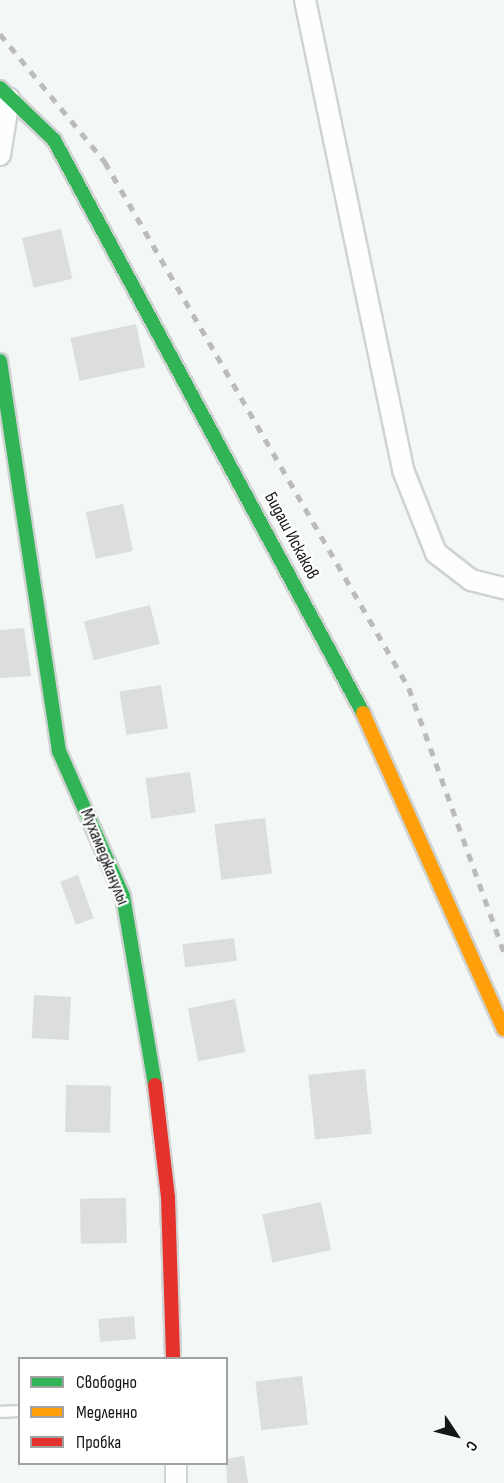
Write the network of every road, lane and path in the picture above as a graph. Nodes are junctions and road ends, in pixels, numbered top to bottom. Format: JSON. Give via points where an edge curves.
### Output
{"nodes":[{"id":1,"x":305,"y":0,"type":"edge"},
{"id":2,"x":4,"y":93,"type":"edge"},
{"id":3,"x":0,"y":155,"type":"edge"},
{"id":4,"x":0,"y":361,"type":"edge"},
{"id":5,"x":504,"y":588,"type":"edge"},
{"id":6,"x":504,"y":1029,"type":"edge"},
{"id":7,"x":173,"y":1357,"type":"edge"},
{"id":8,"x":18,"y":1411,"type":"edge"},
{"id":9,"x":0,"y":1412,"type":"edge"},
{"id":10,"x":176,"y":1465,"type":"edge"},
{"id":11,"x":176,"y":1483,"type":"edge"}],
"edges":[{"from":1,"to":5,"type":"street","via":[[403,470],[436,554],[471,580]]},
{"from":2,"to":3,"type":"street"},
{"from":2,"to":6,"type":"street","name":"Бидаш Искаков","via":[[54,140],[348,678]]},
{"from":4,"to":7,"type":"street","name":"Мухамеджанулы","via":[[59,751],[123,896],[149,1028],[168,1197]]},
{"from":8,"to":9,"type":"lane"},
{"from":10,"to":11,"type":"street"}]}
